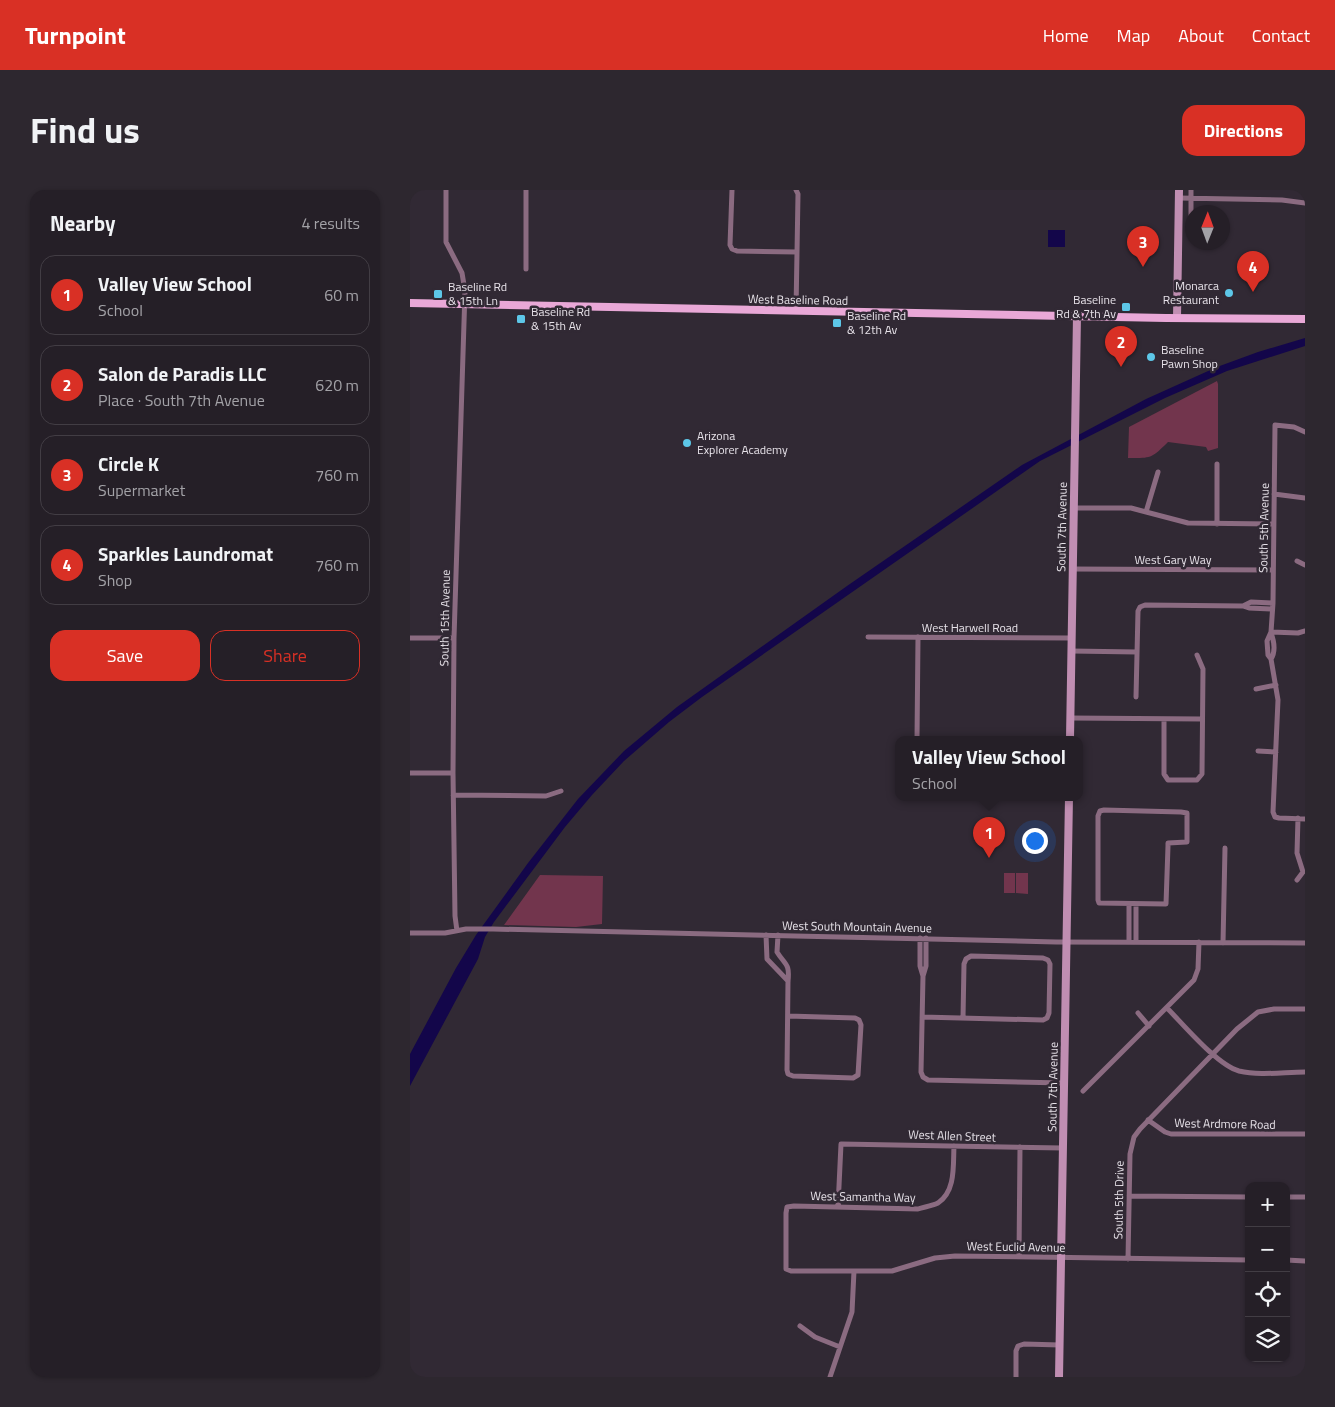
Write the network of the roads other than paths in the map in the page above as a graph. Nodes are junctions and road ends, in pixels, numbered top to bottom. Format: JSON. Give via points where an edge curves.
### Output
{"nodes":[{"id":1,"x":446,"y":190,"type":"edge"},
{"id":2,"x":526,"y":190,"type":"edge"},
{"id":3,"x":732,"y":190,"type":"edge"},
{"id":4,"x":796,"y":190,"type":"edge"},
{"id":5,"x":1191,"y":190,"type":"edge"},
{"id":6,"x":1179,"y":194,"type":"edge"},
{"id":7,"x":1191,"y":198,"type":"junction"},
{"id":8,"x":1305,"y":203,"type":"edge"},
{"id":9,"x":1191,"y":205,"type":"edge"},
{"id":10,"x":797,"y":252,"type":"junction"},
{"id":11,"x":526,"y":269,"type":"dead end"},
{"id":12,"x":410,"y":304,"type":"edge"},
{"id":13,"x":465,"y":305,"type":"junction"},
{"id":14,"x":796,"y":311,"type":"junction"},
{"id":15,"x":1078,"y":316,"type":"junction"},
{"id":16,"x":1177,"y":318,"type":"junction"},
{"id":17,"x":1305,"y":319,"type":"edge"},
{"id":18,"x":1305,"y":432,"type":"edge"},
{"id":19,"x":1217,"y":464,"type":"dead end"},
{"id":20,"x":1158,"y":472,"type":"dead end"},
{"id":21,"x":1274,"y":494,"type":"junction"},
{"id":22,"x":1305,"y":498,"type":"edge"},
{"id":23,"x":1073,"y":508,"type":"junction"},
{"id":24,"x":1146,"y":512,"type":"junction"},
{"id":25,"x":1217,"y":524,"type":"junction"},
{"id":26,"x":1274,"y":524,"type":"junction"},
{"id":27,"x":1297,"y":561,"type":"dead end"},
{"id":28,"x":1305,"y":565,"type":"edge"},
{"id":29,"x":1072,"y":569,"type":"junction"},
{"id":30,"x":1273,"y":570,"type":"junction"},
{"id":31,"x":1273,"y":602,"type":"junction"},
{"id":32,"x":1257,"y":606,"type":"junction"},
{"id":33,"x":1271,"y":609,"type":"junction"},
{"id":34,"x":1305,"y":631,"type":"edge"},
{"id":35,"x":1271,"y":632,"type":"junction"},
{"id":36,"x":868,"y":637,"type":"dead end"},
{"id":37,"x":410,"y":638,"type":"edge"},
{"id":38,"x":454,"y":638,"type":"junction"},
{"id":39,"x":918,"y":638,"type":"junction"},
{"id":40,"x":1071,"y":638,"type":"junction"},
{"id":41,"x":1071,"y":651,"type":"junction"},
{"id":42,"x":1137,"y":652,"type":"junction"},
{"id":43,"x":1197,"y":655,"type":"dead end"},
{"id":44,"x":1276,"y":685,"type":"junction"},
{"id":45,"x":1256,"y":689,"type":"dead end"},
{"id":46,"x":1136,"y":697,"type":"dead end"},
{"id":47,"x":1070,"y":718,"type":"junction"},
{"id":48,"x":1164,"y":719,"type":"junction"},
{"id":49,"x":1202,"y":719,"type":"junction"},
{"id":50,"x":917,"y":736,"type":"edge"},
{"id":51,"x":1070,"y":736,"type":"edge"},
{"id":52,"x":1258,"y":751,"type":"dead end"},
{"id":53,"x":1276,"y":752,"type":"junction"},
{"id":54,"x":410,"y":773,"type":"edge"},
{"id":55,"x":453,"y":773,"type":"junction"},
{"id":56,"x":561,"y":791,"type":"dead end"},
{"id":57,"x":453,"y":795,"type":"junction"},
{"id":58,"x":1068,"y":801,"type":"edge"},
{"id":59,"x":1298,"y":818,"type":"junction"},
{"id":60,"x":1305,"y":818,"type":"edge"},
{"id":61,"x":1225,"y":848,"type":"dead end"},
{"id":62,"x":1304,"y":872,"type":"edge"},
{"id":63,"x":1297,"y":880,"type":"dead end"},
{"id":64,"x":1129,"y":904,"type":"junction"},
{"id":65,"x":1136,"y":905,"type":"junction"},
{"id":66,"x":1129,"y":919,"type":"junction"},
{"id":67,"x":1136,"y":919,"type":"junction"},
{"id":68,"x":457,"y":931,"type":"junction"},
{"id":69,"x":410,"y":933,"type":"edge"},
{"id":70,"x":766,"y":935,"type":"junction"},
{"id":71,"x":778,"y":935,"type":"junction"},
{"id":72,"x":923,"y":938,"type":"junction"},
{"id":73,"x":1066,"y":942,"type":"junction"},
{"id":74,"x":1129,"y":942,"type":"junction"},
{"id":75,"x":1136,"y":942,"type":"junction"},
{"id":76,"x":1199,"y":942,"type":"junction"},
{"id":77,"x":1223,"y":943,"type":"junction"},
{"id":78,"x":1305,"y":943,"type":"edge"},
{"id":79,"x":778,"y":954,"type":"junction"},
{"id":80,"x":769,"y":960,"type":"junction"},
{"id":81,"x":788,"y":981,"type":"junction"},
{"id":82,"x":1167,"y":1008,"type":"junction"},
{"id":83,"x":1305,"y":1009,"type":"edge"},
{"id":84,"x":1138,"y":1013,"type":"dead end"},
{"id":85,"x":788,"y":1016,"type":"junction"},
{"id":86,"x":922,"y":1017,"type":"junction"},
{"id":87,"x":963,"y":1018,"type":"junction"},
{"id":88,"x":1149,"y":1026,"type":"junction"},
{"id":89,"x":1213,"y":1054,"type":"junction"},
{"id":90,"x":1305,"y":1072,"type":"edge"},
{"id":91,"x":1064,"y":1083,"type":"junction"},
{"id":92,"x":1083,"y":1091,"type":"dead end"},
{"id":93,"x":1148,"y":1120,"type":"junction"},
{"id":94,"x":1305,"y":1134,"type":"edge"},
{"id":95,"x":954,"y":1146,"type":"junction"},
{"id":96,"x":1020,"y":1147,"type":"junction"},
{"id":97,"x":1063,"y":1148,"type":"junction"},
{"id":98,"x":1129,"y":1196,"type":"junction"},
{"id":99,"x":1245,"y":1197,"type":"edge"},
{"id":100,"x":1290,"y":1197,"type":"edge"},
{"id":101,"x":1305,"y":1197,"type":"edge"},
{"id":102,"x":838,"y":1207,"type":"junction"},
{"id":103,"x":1018,"y":1257,"type":"junction"},
{"id":104,"x":1061,"y":1259,"type":"junction"},
{"id":105,"x":1128,"y":1259,"type":"junction"},
{"id":106,"x":1245,"y":1260,"type":"edge"},
{"id":107,"x":1290,"y":1260,"type":"edge"},
{"id":108,"x":1305,"y":1260,"type":"edge"},
{"id":109,"x":786,"y":1269,"type":"joint"},
{"id":110,"x":854,"y":1271,"type":"junction"},
{"id":111,"x":800,"y":1326,"type":"dead end"},
{"id":112,"x":1060,"y":1345,"type":"junction"},
{"id":113,"x":840,"y":1347,"type":"junction"},
{"id":114,"x":830,"y":1377,"type":"edge"},
{"id":115,"x":1016,"y":1377,"type":"edge"},
{"id":116,"x":1059,"y":1377,"type":"edge"}],
"edges":[{"from":1,"to":13,"type":"street","name":"South 15th Avenue","via":[[446,242],[462,273]]},
{"from":2,"to":11,"type":"street"},
{"from":3,"to":10,"type":"street","via":[[732,249],[737,252]]},
{"from":4,"to":10,"type":"street"},
{"from":5,"to":7,"type":"street"},
{"from":6,"to":7,"type":"street"},
{"from":6,"to":16,"type":"street"},
{"from":7,"to":8,"type":"street"},
{"from":7,"to":9,"type":"street"},
{"from":10,"to":14,"type":"street"},
{"from":12,"to":13,"type":"main road","name":"West Baseline Road"},
{"from":13,"to":14,"type":"main road","name":"West Baseline Road"},
{"from":13,"to":38,"type":"street","name":"South 15th Avenue"},
{"from":14,"to":15,"type":"main road","name":"West Baseline Road"},
{"from":15,"to":16,"type":"main road","name":"West Baseline Road"},
{"from":15,"to":23,"type":"street","name":"South 7th Avenue"},
{"from":16,"to":17,"type":"main road","name":"West Baseline Road"},
{"from":18,"to":21,"type":"street","name":"South 5th Avenue","via":[[1275,425]]},
{"from":19,"to":25,"type":"street"},
{"from":20,"to":24,"type":"street"},
{"from":21,"to":22,"type":"street"},
{"from":21,"to":26,"type":"street","name":"South 5th Avenue"},
{"from":23,"to":24,"type":"street","via":[[1131,508]]},
{"from":23,"to":29,"type":"street","name":"South 7th Avenue"},
{"from":24,"to":25,"type":"street","via":[[1182,522]]},
{"from":25,"to":26,"type":"street"},
{"from":26,"to":30,"type":"street","name":"South 5th Avenue"},
{"from":27,"to":28,"type":"street"},
{"from":29,"to":30,"type":"street","name":"West Gary Way"},
{"from":29,"to":40,"type":"street","name":"South 7th Avenue"},
{"from":30,"to":31,"type":"street","name":"South 5th Avenue"},
{"from":31,"to":32,"type":"street"},
{"from":31,"to":33,"type":"street","name":"South 5th Avenue"},
{"from":32,"to":33,"type":"street"},
{"from":32,"to":42,"type":"street","via":[[1140,606]]},
{"from":33,"to":35,"type":"street","name":"South 5th Avenue"},
{"from":34,"to":35,"type":"street"},
{"from":35,"to":44,"type":"street","name":"South 5th Avenue","via":[[1267,641],[1273,655]]},
{"from":36,"to":39,"type":"street","name":"West Harwell Road"},
{"from":37,"to":38,"type":"street"},
{"from":38,"to":55,"type":"street","name":"South 15th Avenue"},
{"from":39,"to":40,"type":"street","name":"West Harwell Road"},
{"from":39,"to":50,"type":"street"},
{"from":40,"to":41,"type":"street","name":"South 7th Avenue"},
{"from":41,"to":42,"type":"street"},
{"from":41,"to":47,"type":"street","name":"South 7th Avenue"},
{"from":42,"to":46,"type":"street"},
{"from":43,"to":49,"type":"street","via":[[1203,669]]},
{"from":44,"to":45,"type":"street"},
{"from":44,"to":53,"type":"street","name":"South 5th Avenue"},
{"from":47,"to":48,"type":"street"},
{"from":47,"to":51,"type":"street","name":"South 7th Avenue"},
{"from":48,"to":49,"type":"street"},
{"from":48,"to":49,"type":"street","via":[[1165,777],[1168,780],[1197,780],[1202,774]]},
{"from":52,"to":53,"type":"street"},
{"from":53,"to":59,"type":"street","name":"South 5th Avenue","via":[[1272,812],[1279,818]]},
{"from":54,"to":55,"type":"street"},
{"from":55,"to":57,"type":"street","name":"South 15th Avenue"},
{"from":56,"to":57,"type":"street","via":[[546,796]]},
{"from":57,"to":68,"type":"street","name":"South 15th Avenue","via":[[454,916]]},
{"from":58,"to":73,"type":"street","name":"South 7th Avenue"},
{"from":59,"to":60,"type":"street"},
{"from":59,"to":62,"type":"street","via":[[1297,853]]},
{"from":61,"to":77,"type":"street"},
{"from":62,"to":63,"type":"street"},
{"from":64,"to":65,"type":"street"},
{"from":64,"to":65,"type":"street","via":[[1099,903],[1098,900],[1100,811],[1187,813],[1186,842],[1168,843],[1166,904]]},
{"from":64,"to":66,"type":"street"},
{"from":65,"to":67,"type":"street"},
{"from":66,"to":67,"type":"street"},
{"from":66,"to":74,"type":"street"},
{"from":67,"to":75,"type":"street"},
{"from":68,"to":69,"type":"street","name":"West South Mountain Avenue"},
{"from":68,"to":70,"type":"street","name":"West South Mountain Avenue"},
{"from":70,"to":71,"type":"street","name":"West South Mountain Avenue"},
{"from":70,"to":80,"type":"street"},
{"from":71,"to":72,"type":"street","name":"West South Mountain Avenue"},
{"from":71,"to":79,"type":"street"},
{"from":72,"to":73,"type":"street","name":"West South Mountain Avenue"},
{"from":72,"to":86,"type":"street"},
{"from":73,"to":74,"type":"street","name":"West South Mountain Avenue"},
{"from":73,"to":91,"type":"street","name":"South 7th Avenue"},
{"from":74,"to":75,"type":"street","name":"West South Mountain Avenue"},
{"from":75,"to":76,"type":"street","name":"West South Mountain Avenue"},
{"from":76,"to":77,"type":"street","name":"West South Mountain Avenue"},
{"from":76,"to":82,"type":"street","via":[[1196,976]]},
{"from":77,"to":78,"type":"street","name":"West South Mountain Avenue"},
{"from":79,"to":80,"type":"street"},
{"from":79,"to":81,"type":"street","via":[[789,968]]},
{"from":80,"to":81,"type":"street"},
{"from":81,"to":85,"type":"street"},
{"from":82,"to":88,"type":"street"},
{"from":82,"to":89,"type":"street"},
{"from":83,"to":89,"type":"street","name":"South 5th Drive","via":[[1262,1010],[1237,1029]]},
{"from":84,"to":88,"type":"street"},
{"from":85,"to":85,"type":"street","via":[[859,1020],[857,1076],[788,1074]]},
{"from":86,"to":87,"type":"street"},
{"from":86,"to":91,"type":"street","via":[[922,1077],[928,1080]]},
{"from":87,"to":87,"type":"street","via":[[966,959],[971,956],[1048,960],[1047,1018]]},
{"from":88,"to":92,"type":"street"},
{"from":89,"to":90,"type":"street","via":[[1226,1065],[1245,1072]]},
{"from":89,"to":93,"type":"street","name":"South 5th Drive"},
{"from":91,"to":97,"type":"street","name":"South 7th Avenue"},
{"from":93,"to":94,"type":"street","name":"West Ardmore Road","via":[[1171,1134]]},
{"from":93,"to":98,"type":"street","name":"South 5th Drive","via":[[1131,1145]]},
{"from":95,"to":96,"type":"street","name":"West Allen Street"},
{"from":95,"to":102,"type":"street","name":"West Samantha Way","via":[[951,1185],[938,1202],[918,1209]]},
{"from":95,"to":102,"type":"street","name":"West Allen Street","via":[[841,1144]]},
{"from":96,"to":97,"type":"street","name":"West Allen Street"},
{"from":96,"to":103,"type":"street"},
{"from":97,"to":104,"type":"street","name":"South 7th Avenue"},
{"from":98,"to":99,"type":"street"},
{"from":98,"to":105,"type":"street","name":"South 5th Drive"},
{"from":100,"to":101,"type":"street"},
{"from":102,"to":109,"type":"street","name":"West Samantha Way","via":[[788,1207]]},
{"from":103,"to":104,"type":"street","name":"West Euclid Avenue"},
{"from":103,"to":110,"type":"street","name":"West Euclid Avenue","via":[[944,1256],[892,1271]]},
{"from":104,"to":105,"type":"street","name":"West Euclid Avenue"},
{"from":104,"to":112,"type":"street","name":"South 7th Avenue"},
{"from":105,"to":106,"type":"street","name":"West Euclid Avenue"},
{"from":107,"to":108,"type":"street"},
{"from":109,"to":110,"type":"street","name":"West Euclid Avenue"},
{"from":110,"to":113,"type":"street","via":[[852,1312]]},
{"from":111,"to":113,"type":"street","via":[[815,1337]]},
{"from":112,"to":115,"type":"street","via":[[1018,1346]]},
{"from":112,"to":116,"type":"street","name":"South 7th Avenue"},
{"from":113,"to":114,"type":"street"}]}
